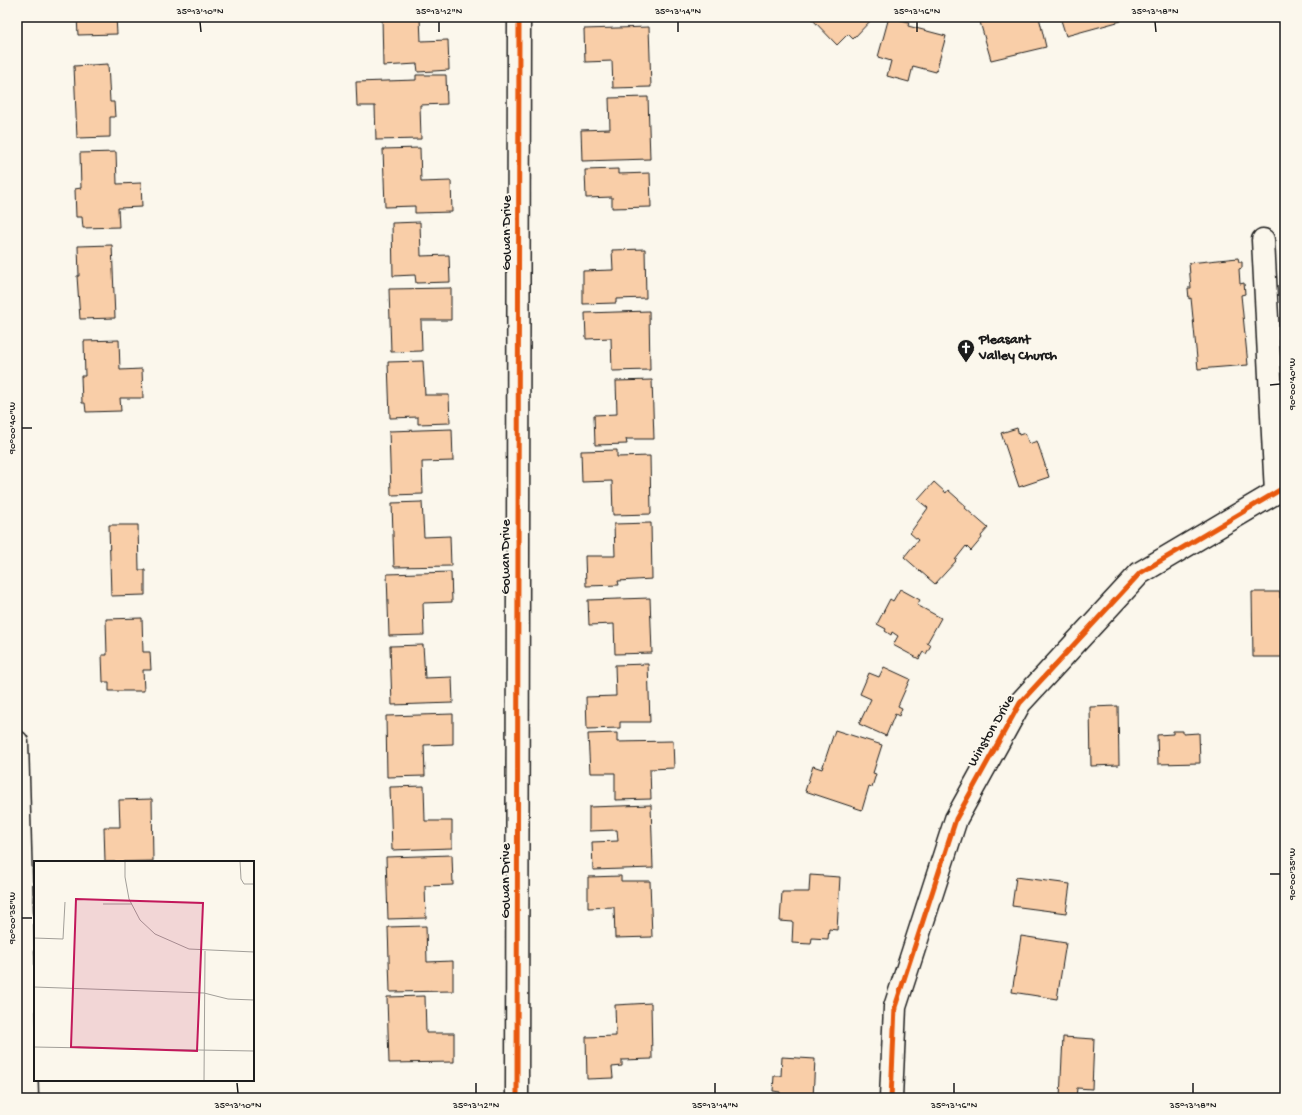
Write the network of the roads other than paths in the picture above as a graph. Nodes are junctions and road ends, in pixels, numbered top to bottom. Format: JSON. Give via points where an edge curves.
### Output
{"nodes":[{"id":1,"x":519,"y":17,"type":"edge"},
{"id":2,"x":1263,"y":240,"type":"dead end"},
{"id":3,"x":1280,"y":490,"type":"edge"},
{"id":4,"x":17,"y":742,"type":"edge"},
{"id":5,"x":27,"y":1098,"type":"edge"},
{"id":6,"x":517,"y":1098,"type":"edge"},
{"id":7,"x":891,"y":1098,"type":"edge"}],
"edges":[{"from":1,"to":6,"type":"street","name":"Gowan Drive"},
{"from":2,"to":3,"type":"street"},
{"from":3,"to":7,"type":"street","name":"Winston Drive","via":[[1140,573],[1020,703],[956,819],[936,879],[895,1007]]},
{"from":4,"to":5,"type":"street"}]}
